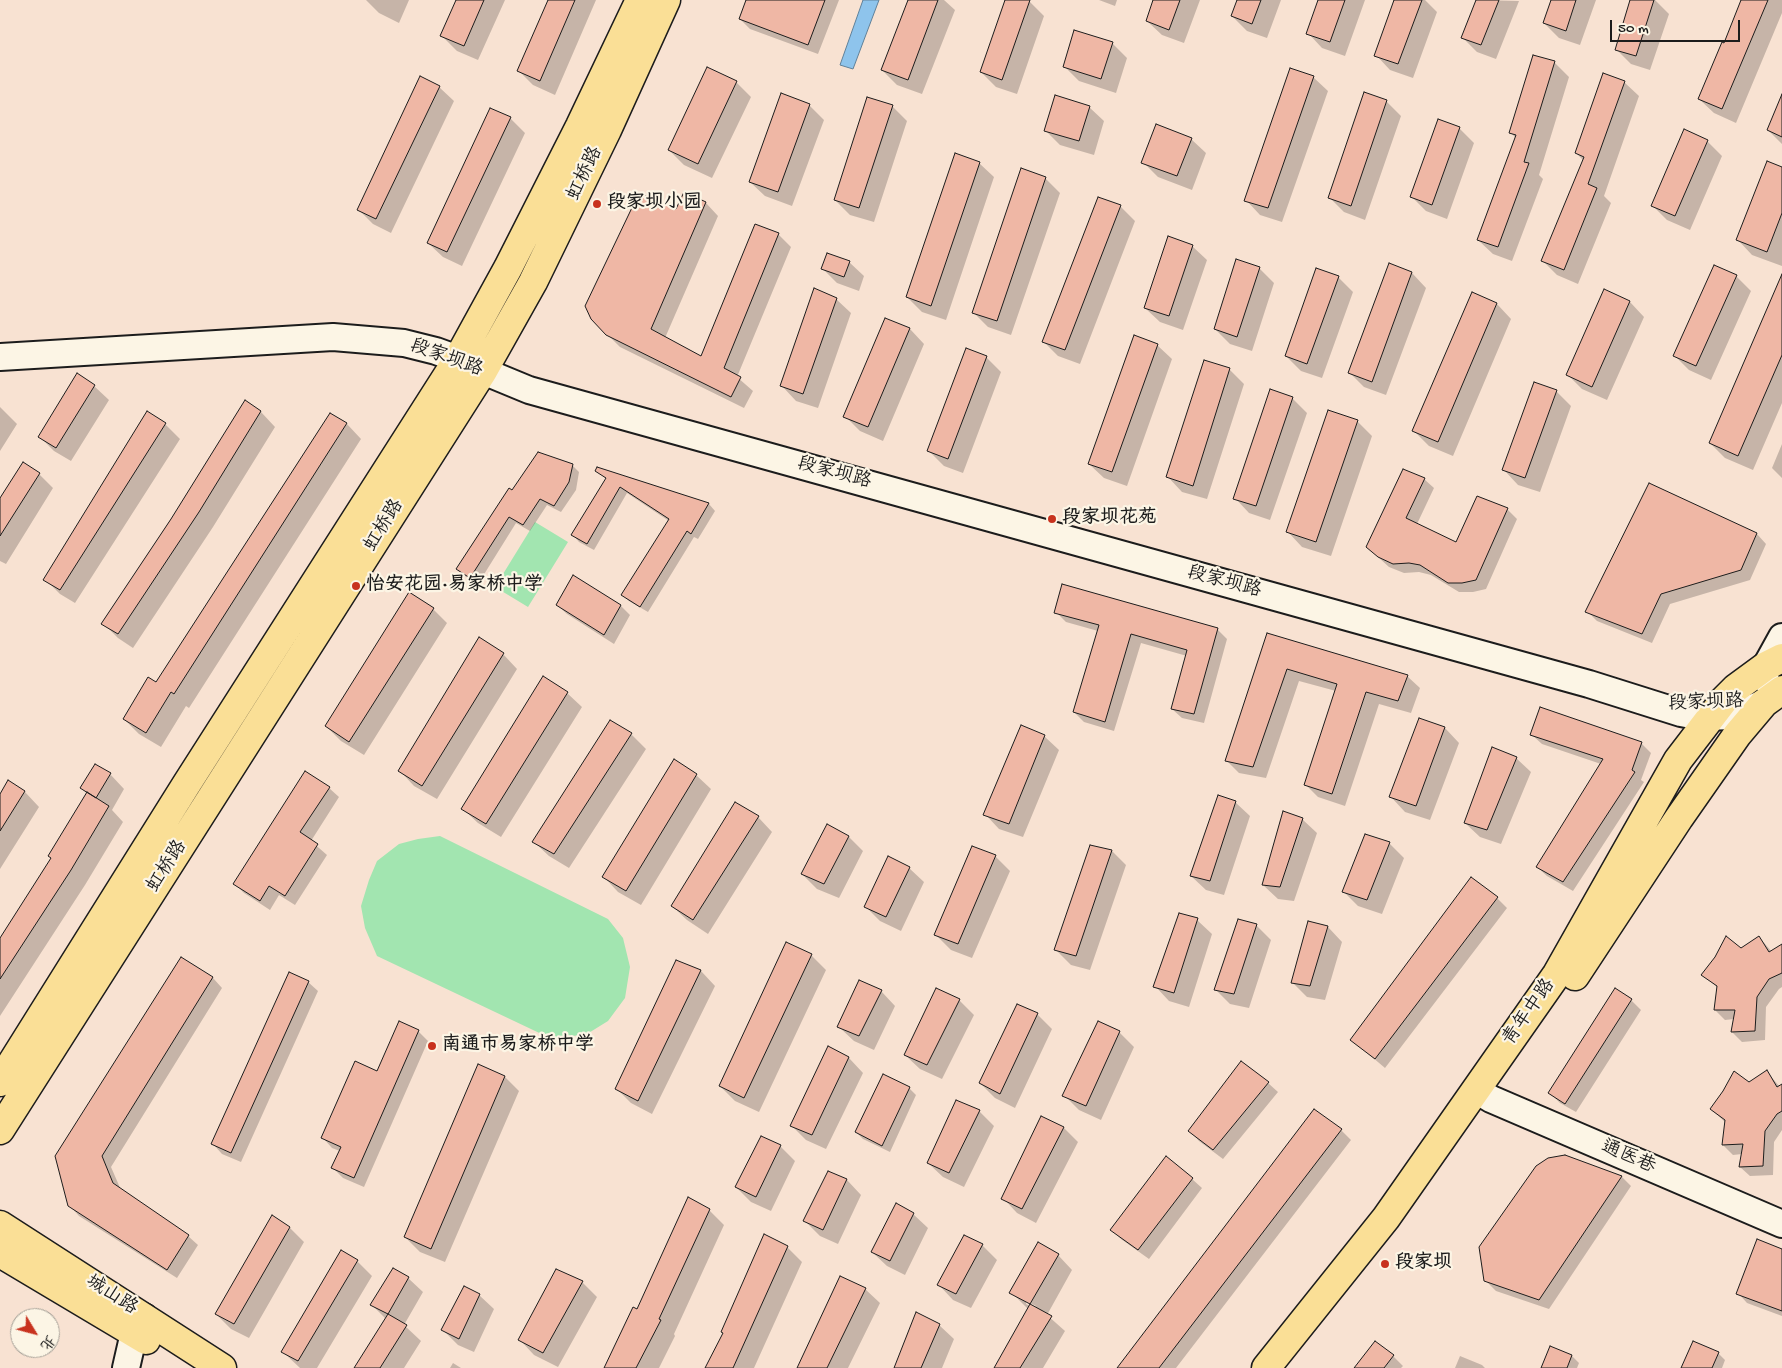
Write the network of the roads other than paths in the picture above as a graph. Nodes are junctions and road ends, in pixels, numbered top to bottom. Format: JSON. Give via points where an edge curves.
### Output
{"nodes":[{"id":1,"x":640,"y":0,"type":"edge"},
{"id":2,"x":666,"y":0,"type":"edge"},
{"id":3,"x":0,"y":357,"type":"edge"},
{"id":4,"x":458,"y":359,"type":"junction"},
{"id":5,"x":483,"y":371,"type":"junction"},
{"id":6,"x":1782,"y":636,"type":"edge"},
{"id":7,"x":1777,"y":662,"type":"edge"},
{"id":8,"x":1730,"y":694,"type":"junction"},
{"id":9,"x":1773,"y":696,"type":"edge"},
{"id":10,"x":1657,"y":705,"type":"junction"},
{"id":11,"x":0,"y":1082,"type":"edge"},
{"id":12,"x":1483,"y":1095,"type":"junction"},
{"id":13,"x":0,"y":1130,"type":"edge"},
{"id":14,"x":1782,"y":1224,"type":"edge"},
{"id":15,"x":0,"y":1225,"type":"edge"},
{"id":16,"x":0,"y":1253,"type":"edge"},
{"id":17,"x":139,"y":1325,"type":"junction"},
{"id":18,"x":126,"y":1368,"type":"edge"},
{"id":19,"x":193,"y":1368,"type":"edge"},
{"id":20,"x":222,"y":1368,"type":"edge"},
{"id":21,"x":1266,"y":1368,"type":"edge"},
{"id":22,"x":1288,"y":1368,"type":"edge"}],
"edges":[{"from":1,"to":4,"type":"main road","name":"虹桥路","via":[[580,126]]},
{"from":2,"to":5,"type":"main road","name":"虹桥路","via":[[538,273]]},
{"from":3,"to":4,"type":"street","name":"段家坝路","via":[[333,337],[404,343]]},
{"from":4,"to":5,"type":"street","name":"段家坝路"},
{"from":4,"to":11,"type":"main road","name":"虹桥路"},
{"from":5,"to":10,"type":"street","name":"段家坝路","via":[[529,390]]},
{"from":5,"to":13,"type":"main road","name":"虹桥路"},
{"from":6,"to":7,"type":"street"},
{"from":7,"to":8,"type":"main road","name":"青年中路"},
{"from":7,"to":9,"type":"street"},
{"from":8,"to":9,"type":"street","name":"段家坝路"},
{"from":8,"to":10,"type":"street","name":"段家坝路","via":[[1689,708]]},
{"from":8,"to":12,"type":"main road","name":"青年中路","via":[[1678,760],[1557,974]]},
{"from":9,"to":10,"type":"street","name":"段家坝路","via":[[1732,716],[1702,717]]},
{"from":9,"to":12,"type":"main road","name":"青年中路","via":[[1737,735],[1624,904]]},
{"from":12,"to":14,"type":"street","name":"通医巷"},
{"from":12,"to":21,"type":"main road","name":"青年中路"},
{"from":12,"to":22,"type":"main road","name":"青年中路","via":[[1377,1258]]},
{"from":15,"to":17,"type":"main road","name":"城山路"},
{"from":16,"to":17,"type":"main road","name":"城山路"},
{"from":17,"to":18,"type":"street"},
{"from":17,"to":19,"type":"main road","name":"城山路"},
{"from":17,"to":20,"type":"main road","name":"城山路"}]}
